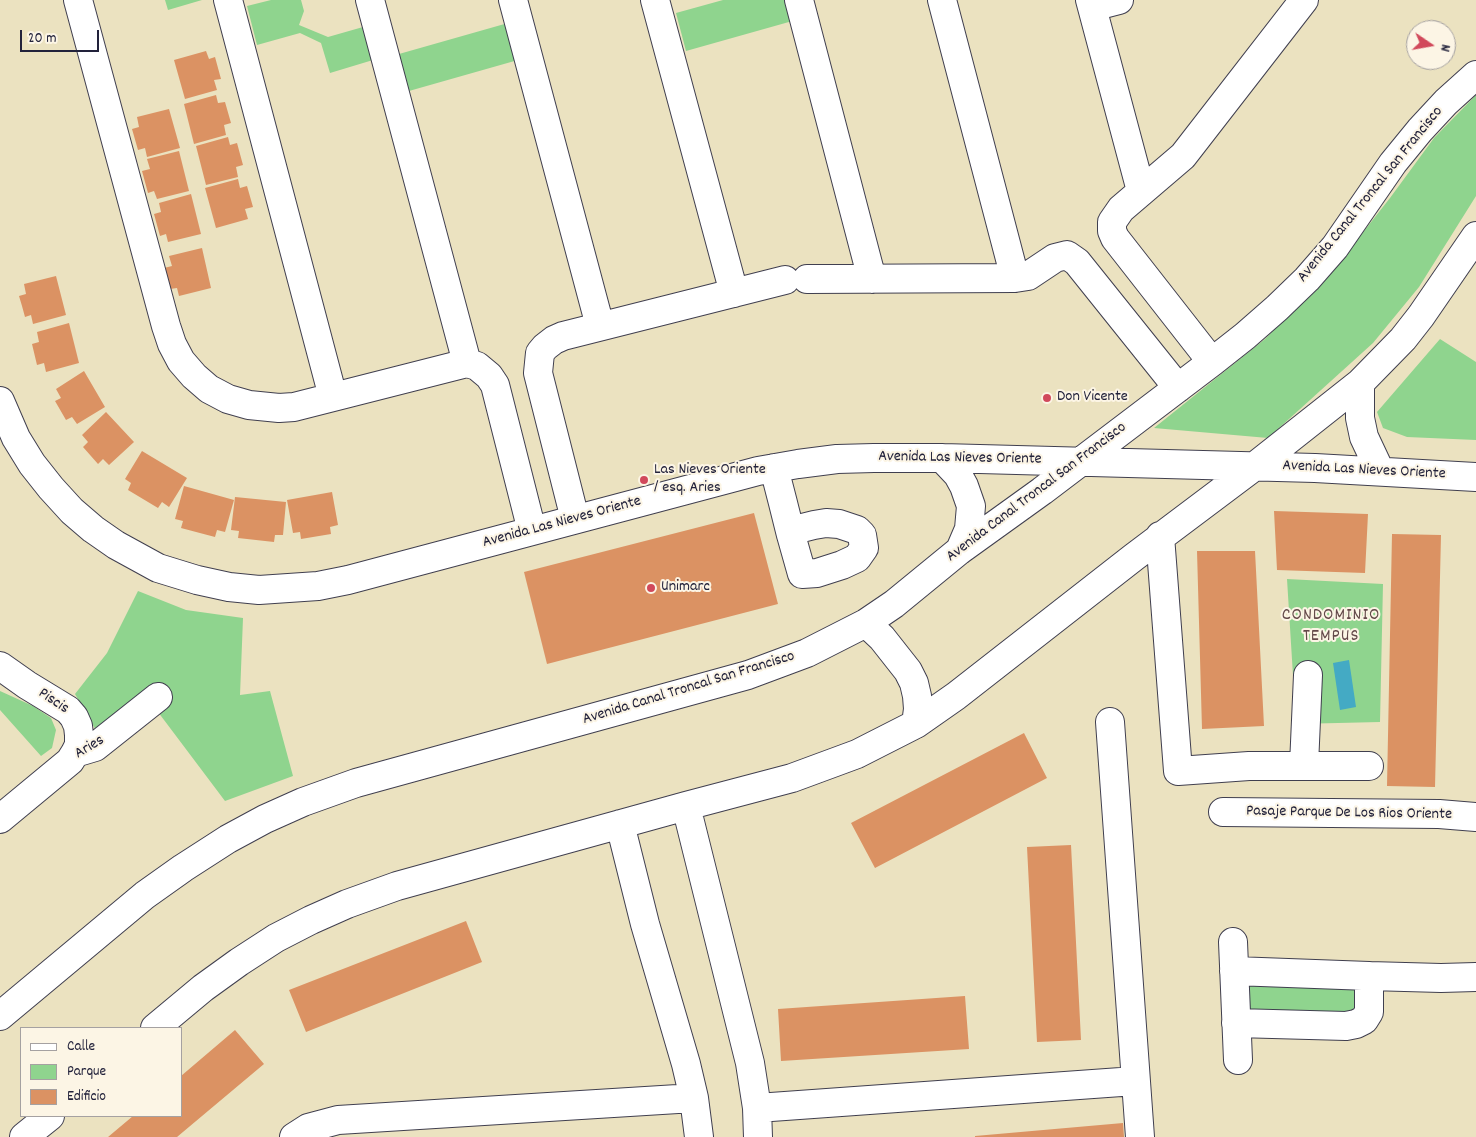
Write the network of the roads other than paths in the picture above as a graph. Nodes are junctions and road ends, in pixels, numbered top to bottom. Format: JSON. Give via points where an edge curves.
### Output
{"nodes":[{"id":1,"x":78,"y":0,"type":"edge"},
{"id":2,"x":228,"y":0,"type":"edge"},
{"id":3,"x":370,"y":0,"type":"edge"},
{"id":4,"x":513,"y":0,"type":"edge"},
{"id":5,"x":655,"y":0,"type":"edge"},
{"id":6,"x":799,"y":0,"type":"edge"},
{"id":7,"x":942,"y":0,"type":"edge"},
{"id":8,"x":1119,"y":0,"type":"edge"},
{"id":9,"x":1304,"y":0,"type":"edge"},
{"id":10,"x":1091,"y":4,"type":"edge"},
{"id":11,"x":1476,"y":74,"type":"edge"},
{"id":12,"x":1142,"y":191,"type":"junction"},
{"id":13,"x":1476,"y":236,"type":"edge"},
{"id":14,"x":872,"y":278,"type":"junction"},
{"id":15,"x":1015,"y":278,"type":"junction"},
{"id":16,"x":734,"y":293,"type":"junction"},
{"id":17,"x":600,"y":326,"type":"junction"},
{"id":18,"x":1212,"y":362,"type":"junction"},
{"id":19,"x":467,"y":363,"type":"junction"},
{"id":20,"x":1360,"y":383,"type":"junction"},
{"id":21,"x":1178,"y":388,"type":"junction"},
{"id":22,"x":333,"y":397,"type":"junction"},
{"id":23,"x":0,"y":401,"type":"edge"},
{"id":24,"x":942,"y":458,"type":"junction"},
{"id":25,"x":1080,"y":462,"type":"junction"},
{"id":26,"x":1255,"y":466,"type":"junction"},
{"id":27,"x":774,"y":468,"type":"junction"},
{"id":28,"x":1380,"y":471,"type":"junction"},
{"id":29,"x":1476,"y":477,"type":"edge"},
{"id":30,"x":575,"y":519,"type":"junction"},
{"id":31,"x":532,"y":531,"type":"junction"},
{"id":32,"x":791,"y":535,"type":"dead end"},
{"id":33,"x":1160,"y":536,"type":"junction"},
{"id":34,"x":960,"y":550,"type":"junction"},
{"id":35,"x":866,"y":623,"type":"junction"},
{"id":36,"x":0,"y":666,"type":"edge"},
{"id":37,"x":1308,"y":675,"type":"dead end"},
{"id":38,"x":158,"y":697,"type":"dead end"},
{"id":39,"x":1110,"y":722,"type":"dead end"},
{"id":40,"x":916,"y":724,"type":"junction"},
{"id":41,"x":75,"y":753,"type":"junction"},
{"id":42,"x":1304,"y":765,"type":"junction"},
{"id":43,"x":1369,"y":766,"type":"dead end"},
{"id":44,"x":686,"y":806,"type":"junction"},
{"id":45,"x":1223,"y":812,"type":"dead end"},
{"id":46,"x":1476,"y":818,"type":"edge"},
{"id":47,"x":0,"y":819,"type":"edge"},
{"id":48,"x":620,"y":824,"type":"junction"},
{"id":49,"x":1233,"y":942,"type":"dead end"},
{"id":50,"x":1234,"y":971,"type":"junction"},
{"id":51,"x":1369,"y":976,"type":"junction"},
{"id":52,"x":1476,"y":977,"type":"edge"},
{"id":53,"x":0,"y":1016,"type":"edge"},
{"id":54,"x":1236,"y":1023,"type":"junction"},
{"id":55,"x":156,"y":1027,"type":"edge"},
{"id":56,"x":1238,"y":1060,"type":"dead end"},
{"id":57,"x":1135,"y":1081,"type":"junction"},
{"id":58,"x":694,"y":1098,"type":"junction"},
{"id":59,"x":757,"y":1108,"type":"junction"},
{"id":60,"x":49,"y":1117,"type":"edge"},
{"id":61,"x":24,"y":1137,"type":"edge"},
{"id":62,"x":294,"y":1137,"type":"edge"},
{"id":63,"x":699,"y":1137,"type":"edge"},
{"id":64,"x":758,"y":1137,"type":"edge"},
{"id":65,"x":1140,"y":1137,"type":"edge"}],
"edges":[{"from":1,"to":22,"type":"street","via":[[166,326],[182,361],[209,389],[249,405],[294,407]]},
{"from":2,"to":22,"type":"street"},
{"from":3,"to":19,"type":"street"},
{"from":4,"to":17,"type":"street"},
{"from":5,"to":16,"type":"street"},
{"from":6,"to":14,"type":"street"},
{"from":7,"to":15,"type":"street"},
{"from":8,"to":10,"type":"street"},
{"from":9,"to":12,"type":"street","via":[[1183,156]]},
{"from":10,"to":12,"type":"street"},
{"from":11,"to":18,"type":"street","name":"Avenida Canal Troncal San Francisco","via":[[1420,130],[1353,223],[1307,279],[1252,331]]},
{"from":12,"to":18,"type":"street","via":[[1116,215],[1112,231]]},
{"from":13,"to":20,"type":"street","via":[[1403,339]]},
{"from":14,"to":15,"type":"street"},
{"from":14,"to":16,"type":"street","via":[[796,279]]},
{"from":15,"to":21,"type":"street","via":[[1028,276],[1062,256],[1072,258]]},
{"from":16,"to":17,"type":"street"},
{"from":17,"to":30,"type":"street","via":[[554,340],[540,354],[538,363]]},
{"from":18,"to":21,"type":"street","name":"Avenida Canal Troncal San Francisco"},
{"from":19,"to":22,"type":"street"},
{"from":19,"to":31,"type":"street","via":[[483,370],[495,385]]},
{"from":20,"to":26,"type":"street"},
{"from":20,"to":28,"type":"street","via":[[1360,418],[1364,437]]},
{"from":21,"to":25,"type":"street","name":"Avenida Canal Troncal San Francisco"},
{"from":23,"to":31,"type":"street","name":"Avenida Las Nieves Oriente","via":[[32,464],[72,511],[116,545],[158,568],[197,580],[259,590],[318,586]]},
{"from":24,"to":25,"type":"street","name":"Avenida Las Nieves Oriente"},
{"from":24,"to":27,"type":"street","name":"Avenida Las Nieves Oriente","via":[[837,459]]},
{"from":24,"to":34,"type":"street","via":[[958,475],[971,506],[969,528]]},
{"from":25,"to":26,"type":"street","name":"Avenida Las Nieves Oriente"},
{"from":25,"to":34,"type":"street","name":"Avenida Canal Troncal San Francisco"},
{"from":26,"to":28,"type":"street","name":"Avenida Las Nieves Oriente"},
{"from":26,"to":33,"type":"street"},
{"from":27,"to":30,"type":"street","name":"Avenida Las Nieves Oriente"},
{"from":27,"to":32,"type":"street"},
{"from":28,"to":29,"type":"street","name":"Avenida Las Nieves Oriente"},
{"from":30,"to":31,"type":"street","name":"Avenida Las Nieves Oriente"},
{"from":33,"to":40,"type":"street"},
{"from":33,"to":42,"type":"street","via":[[1178,771]]},
{"from":34,"to":35,"type":"street","name":"Avenida Canal Troncal San Francisco"},
{"from":35,"to":40,"type":"street","via":[[882,638],[914,682],[918,710]]},
{"from":35,"to":53,"type":"street","name":"Avenida Canal Troncal San Francisco","via":[[807,654],[755,672],[356,783],[272,816],[220,844],[145,895]]},
{"from":36,"to":41,"type":"street","name":"Piscis","via":[[68,710],[78,726],[79,744]]},
{"from":37,"to":42,"type":"street"},
{"from":38,"to":41,"type":"street","name":"Aries","via":[[95,747]]},
{"from":39,"to":57,"type":"street"},
{"from":40,"to":44,"type":"street","via":[[825,767]]},
{"from":41,"to":47,"type":"street","name":"Aries","via":[[70,761]]},
{"from":42,"to":43,"type":"street"},
{"from":44,"to":48,"type":"street"},
{"from":44,"to":59,"type":"street","via":[[750,1063]]},
{"from":45,"to":46,"type":"street","name":"Pasaje Parque De Los Rios Oriente","via":[[1439,814]]},
{"from":48,"to":55,"type":"street","via":[[397,886],[346,904],[276,938],[203,988]]},
{"from":48,"to":58,"type":"street"},
{"from":49,"to":50,"type":"street"},
{"from":50,"to":51,"type":"street"},
{"from":50,"to":54,"type":"street"},
{"from":51,"to":52,"type":"street"},
{"from":51,"to":54,"type":"street","via":[[1369,1012],[1356,1024]]},
{"from":54,"to":56,"type":"street"},
{"from":57,"to":59,"type":"street"},
{"from":57,"to":65,"type":"street"},
{"from":58,"to":62,"type":"street","via":[[338,1120],[308,1128]]},
{"from":58,"to":63,"type":"street"},
{"from":59,"to":64,"type":"street"},
{"from":60,"to":61,"type":"street"}]}
